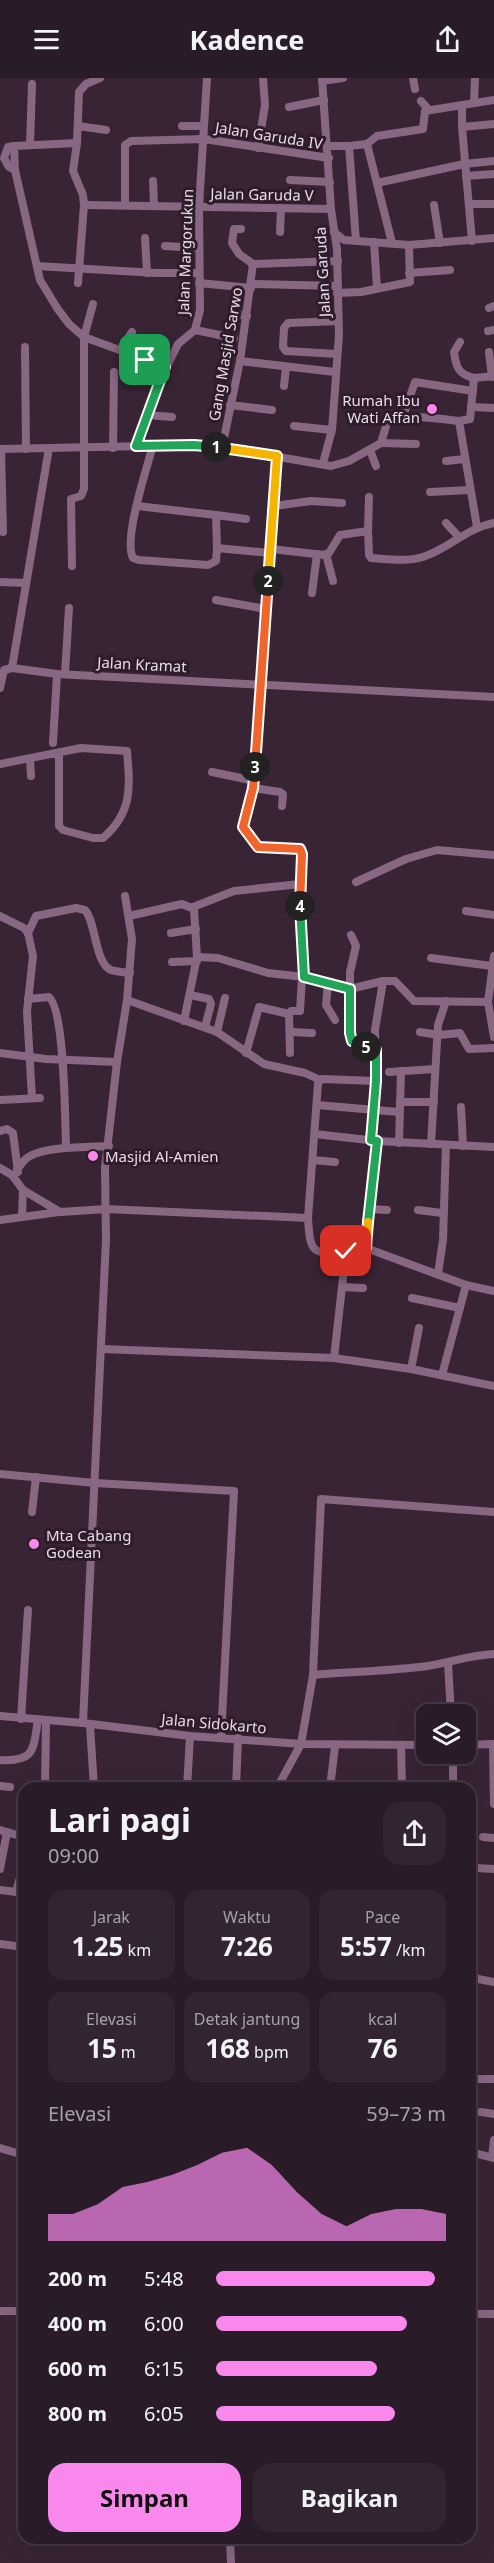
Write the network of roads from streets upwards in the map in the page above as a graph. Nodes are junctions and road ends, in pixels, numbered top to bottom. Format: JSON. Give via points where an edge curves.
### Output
{"nodes":[{"id":1,"x":100,"y":78,"type":"edge"},
{"id":2,"x":207,"y":78,"type":"edge"},
{"id":3,"x":263,"y":78,"type":"edge"},
{"id":4,"x":343,"y":78,"type":"edge"},
{"id":5,"x":413,"y":78,"type":"edge"},
{"id":6,"x":475,"y":78,"type":"edge"},
{"id":7,"x":322,"y":80,"type":"edge"},
{"id":8,"x":32,"y":84,"type":"dead end"},
{"id":9,"x":415,"y":88,"type":"dead end"},
{"id":10,"x":324,"y":100,"type":"junction"},
{"id":11,"x":494,"y":100,"type":"edge"},
{"id":12,"x":421,"y":101,"type":"dead end"},
{"id":13,"x":474,"y":103,"type":"junction"},
{"id":14,"x":462,"y":105,"type":"junction"},
{"id":15,"x":289,"y":107,"type":"dead end"},
{"id":16,"x":429,"y":110,"type":"junction"},
{"id":17,"x":494,"y":124,"type":"edge"},
{"id":18,"x":78,"y":126,"type":"junction"},
{"id":19,"x":182,"y":126,"type":"dead end"},
{"id":20,"x":204,"y":126,"type":"junction"},
{"id":21,"x":462,"y":127,"type":"junction"},
{"id":22,"x":106,"y":130,"type":"dead end"},
{"id":23,"x":204,"y":139,"type":"junction"},
{"id":24,"x":77,"y":143,"type":"junction"},
{"id":25,"x":367,"y":144,"type":"junction"},
{"id":26,"x":30,"y":145,"type":"junction"},
{"id":27,"x":14,"y":146,"type":"junction"},
{"id":28,"x":349,"y":146,"type":"junction"},
{"id":29,"x":328,"y":147,"type":"junction"},
{"id":30,"x":258,"y":148,"type":"junction"},
{"id":31,"x":2,"y":158,"type":"edge"},
{"id":32,"x":328,"y":158,"type":"junction"},
{"id":33,"x":494,"y":161,"type":"edge"},
{"id":34,"x":464,"y":164,"type":"junction"},
{"id":35,"x":15,"y":170,"type":"junction"},
{"id":36,"x":494,"y":174,"type":"edge"},
{"id":37,"x":466,"y":176,"type":"junction"},
{"id":38,"x":290,"y":180,"type":"dead end"},
{"id":39,"x":153,"y":181,"type":"dead end"},
{"id":40,"x":330,"y":182,"type":"junction"},
{"id":41,"x":377,"y":183,"type":"junction"},
{"id":42,"x":469,"y":204,"type":"junction"},
{"id":43,"x":493,"y":204,"type":"edge"},
{"id":44,"x":84,"y":205,"type":"junction"},
{"id":45,"x":125,"y":205,"type":"junction"},
{"id":46,"x":154,"y":205,"type":"junction"},
{"id":47,"x":434,"y":205,"type":"dead end"},
{"id":48,"x":199,"y":206,"type":"junction"},
{"id":49,"x":281,"y":208,"type":"junction"},
{"id":50,"x":332,"y":209,"type":"junction"},
{"id":51,"x":241,"y":229,"type":"dead end"},
{"id":52,"x":280,"y":232,"type":"dead end"},
{"id":53,"x":334,"y":232,"type":"junction"},
{"id":54,"x":145,"y":238,"type":"dead end"},
{"id":55,"x":494,"y":238,"type":"edge"},
{"id":56,"x":344,"y":240,"type":"junction"},
{"id":57,"x":356,"y":241,"type":"junction"},
{"id":58,"x":472,"y":241,"type":"junction"},
{"id":59,"x":374,"y":242,"type":"junction"},
{"id":60,"x":392,"y":243,"type":"junction"},
{"id":61,"x":440,"y":243,"type":"junction"},
{"id":62,"x":409,"y":245,"type":"junction"},
{"id":63,"x":165,"y":246,"type":"dead end"},
{"id":64,"x":199,"y":248,"type":"junction"},
{"id":65,"x":337,"y":249,"type":"junction"},
{"id":66,"x":338,"y":261,"type":"junction"},
{"id":67,"x":253,"y":264,"type":"junction"},
{"id":68,"x":37,"y":266,"type":"junction"},
{"id":69,"x":79,"y":269,"type":"junction"},
{"id":70,"x":450,"y":270,"type":"dead end"},
{"id":71,"x":147,"y":273,"type":"junction"},
{"id":72,"x":198,"y":273,"type":"junction"},
{"id":73,"x":409,"y":273,"type":"junction"},
{"id":74,"x":78,"y":283,"type":"dead end"},
{"id":75,"x":199,"y":283,"type":"junction"},
{"id":76,"x":251,"y":286,"type":"junction"},
{"id":77,"x":377,"y":288,"type":"junction"},
{"id":78,"x":337,"y":290,"type":"junction"},
{"id":79,"x":93,"y":304,"type":"dead end"},
{"id":80,"x":235,"y":314,"type":"dead end"},
{"id":81,"x":247,"y":316,"type":"junction"},
{"id":82,"x":338,"y":321,"type":"junction"},
{"id":83,"x":195,"y":330,"type":"junction"},
{"id":84,"x":132,"y":332,"type":"dead end"},
{"id":85,"x":84,"y":337,"type":"junction"},
{"id":86,"x":234,"y":338,"type":"dead end"},
{"id":87,"x":460,"y":342,"type":"dead end"},
{"id":88,"x":25,"y":347,"type":"dead end"},
{"id":89,"x":120,"y":350,"type":"junction"},
{"id":90,"x":489,"y":352,"type":"dead end"},
{"id":91,"x":337,"y":354,"type":"junction"},
{"id":92,"x":240,"y":362,"type":"junction"},
{"id":93,"x":165,"y":367,"type":"junction"},
{"id":94,"x":286,"y":367,"type":"junction"},
{"id":95,"x":114,"y":372,"type":"dead end"},
{"id":96,"x":335,"y":372,"type":"junction"},
{"id":97,"x":493,"y":376,"type":"edge"},
{"id":98,"x":474,"y":378,"type":"junction"},
{"id":99,"x":284,"y":386,"type":"dead end"},
{"id":100,"x":473,"y":391,"type":"junction"},
{"id":101,"x":230,"y":405,"type":"junction"},
{"id":102,"x":471,"y":407,"type":"junction"},
{"id":103,"x":494,"y":408,"type":"edge"},
{"id":104,"x":272,"y":410,"type":"dead end"},
{"id":105,"x":147,"y":415,"type":"junction"},
{"id":106,"x":172,"y":417,"type":"dead end"},
{"id":107,"x":402,"y":419,"type":"junction"},
{"id":108,"x":459,"y":421,"type":"junction"},
{"id":109,"x":294,"y":426,"type":"dead end"},
{"id":110,"x":332,"y":430,"type":"junction"},
{"id":111,"x":381,"y":443,"type":"junction"},
{"id":112,"x":416,"y":444,"type":"dead end"},
{"id":113,"x":153,"y":445,"type":"junction"},
{"id":114,"x":136,"y":446,"type":"junction"},
{"id":115,"x":85,"y":447,"type":"junction"},
{"id":116,"x":49,"y":448,"type":"junction"},
{"id":117,"x":113,"y":448,"type":"junction"},
{"id":118,"x":222,"y":448,"type":"junction"},
{"id":119,"x":0,"y":449,"type":"edge"},
{"id":120,"x":26,"y":449,"type":"junction"},
{"id":121,"x":370,"y":450,"type":"junction"},
{"id":122,"x":277,"y":456,"type":"junction"},
{"id":123,"x":465,"y":459,"type":"junction"},
{"id":124,"x":446,"y":461,"type":"dead end"},
{"id":125,"x":323,"y":463,"type":"junction"},
{"id":126,"x":376,"y":466,"type":"dead end"},
{"id":127,"x":470,"y":490,"type":"junction"},
{"id":128,"x":430,"y":492,"type":"dead end"},
{"id":129,"x":369,"y":497,"type":"dead end"},
{"id":130,"x":342,"y":503,"type":"dead end"},
{"id":131,"x":137,"y":506,"type":"junction"},
{"id":132,"x":274,"y":507,"type":"junction"},
{"id":133,"x":216,"y":515,"type":"junction"},
{"id":134,"x":246,"y":519,"type":"dead end"},
{"id":135,"x":446,"y":523,"type":"dead end"},
{"id":136,"x":494,"y":523,"type":"edge"},
{"id":137,"x":477,"y":527,"type":"junction"},
{"id":138,"x":368,"y":531,"type":"junction"},
{"id":139,"x":3,"y":532,"type":"dead end"},
{"id":140,"x":459,"y":537,"type":"junction"},
{"id":141,"x":217,"y":548,"type":"junction"},
{"id":142,"x":271,"y":551,"type":"junction"},
{"id":143,"x":322,"y":554,"type":"junction"},
{"id":144,"x":72,"y":566,"type":"dead end"},
{"id":145,"x":333,"y":581,"type":"dead end"},
{"id":146,"x":0,"y":582,"type":"edge"},
{"id":147,"x":26,"y":583,"type":"junction"},
{"id":148,"x":312,"y":593,"type":"dead end"},
{"id":149,"x":216,"y":600,"type":"dead end"},
{"id":150,"x":69,"y":608,"type":"dead end"},
{"id":151,"x":266,"y":609,"type":"junction"},
{"id":152,"x":5,"y":668,"type":"edge"},
{"id":153,"x":61,"y":674,"type":"junction"},
{"id":154,"x":261,"y":684,"type":"junction"},
{"id":155,"x":0,"y":688,"type":"edge"},
{"id":156,"x":494,"y":697,"type":"edge"},
{"id":157,"x":53,"y":743,"type":"dead end"},
{"id":158,"x":59,"y":753,"type":"junction"},
{"id":159,"x":30,"y":759,"type":"junction"},
{"id":160,"x":1,"y":761,"type":"edge"},
{"id":161,"x":212,"y":772,"type":"dead end"},
{"id":162,"x":31,"y":776,"type":"dead end"},
{"id":163,"x":254,"y":784,"type":"junction"},
{"id":164,"x":282,"y":806,"type":"dead end"},
{"id":165,"x":494,"y":855,"type":"edge"},
{"id":166,"x":356,"y":882,"type":"dead end"},
{"id":167,"x":300,"y":884,"type":"junction"},
{"id":168,"x":125,"y":896,"type":"dead end"},
{"id":169,"x":193,"y":907,"type":"junction"},
{"id":170,"x":466,"y":911,"type":"dead end"},
{"id":171,"x":494,"y":915,"type":"edge"},
{"id":172,"x":0,"y":916,"type":"edge"},
{"id":173,"x":129,"y":916,"type":"junction"},
{"id":174,"x":196,"y":929,"type":"junction"},
{"id":175,"x":28,"y":933,"type":"junction"},
{"id":176,"x":171,"y":933,"type":"dead end"},
{"id":177,"x":351,"y":935,"type":"dead end"},
{"id":178,"x":494,"y":956,"type":"edge"},
{"id":179,"x":431,"y":958,"type":"dead end"},
{"id":180,"x":197,"y":959,"type":"junction"},
{"id":181,"x":172,"y":962,"type":"dead end"},
{"id":182,"x":492,"y":966,"type":"junction"},
{"id":183,"x":130,"y":972,"type":"junction"},
{"id":184,"x":303,"y":977,"type":"junction"},
{"id":185,"x":383,"y":981,"type":"junction"},
{"id":186,"x":328,"y":983,"type":"junction"},
{"id":187,"x":350,"y":989,"type":"junction"},
{"id":188,"x":190,"y":995,"type":"junction"},
{"id":189,"x":225,"y":998,"type":"dead end"},
{"id":190,"x":28,"y":999,"type":"junction"},
{"id":191,"x":127,"y":1000,"type":"junction"},
{"id":192,"x":446,"y":1001,"type":"junction"},
{"id":193,"x":488,"y":1002,"type":"junction"},
{"id":194,"x":289,"y":1014,"type":"junction"},
{"id":195,"x":335,"y":1020,"type":"dead end"},
{"id":196,"x":184,"y":1021,"type":"junction"},
{"id":197,"x":205,"y":1027,"type":"junction"},
{"id":198,"x":217,"y":1032,"type":"junction"},
{"id":199,"x":291,"y":1032,"type":"junction"},
{"id":200,"x":420,"y":1032,"type":"dead end"},
{"id":201,"x":312,"y":1033,"type":"dead end"},
{"id":202,"x":437,"y":1034,"type":"junction"},
{"id":203,"x":494,"y":1036,"type":"edge"},
{"id":204,"x":494,"y":1048,"type":"edge"},
{"id":205,"x":376,"y":1050,"type":"junction"},
{"id":206,"x":0,"y":1053,"type":"edge"},
{"id":207,"x":246,"y":1053,"type":"junction"},
{"id":208,"x":290,"y":1053,"type":"dead end"},
{"id":209,"x":32,"y":1057,"type":"junction"},
{"id":210,"x":63,"y":1059,"type":"junction"},
{"id":211,"x":117,"y":1062,"type":"junction"},
{"id":212,"x":435,"y":1069,"type":"junction"},
{"id":213,"x":400,"y":1071,"type":"junction"},
{"id":214,"x":389,"y":1072,"type":"dead end"},
{"id":215,"x":320,"y":1080,"type":"junction"},
{"id":216,"x":376,"y":1081,"type":"junction"},
{"id":217,"x":0,"y":1100,"type":"edge"},
{"id":218,"x":434,"y":1102,"type":"junction"},
{"id":219,"x":317,"y":1105,"type":"junction"},
{"id":220,"x":400,"y":1107,"type":"junction"},
{"id":221,"x":461,"y":1107,"type":"dead end"},
{"id":222,"x":374,"y":1108,"type":"junction"},
{"id":223,"x":0,"y":1131,"type":"edge"},
{"id":224,"x":315,"y":1134,"type":"junction"},
{"id":225,"x":374,"y":1140,"type":"junction"},
{"id":226,"x":399,"y":1143,"type":"junction"},
{"id":227,"x":431,"y":1144,"type":"junction"},
{"id":228,"x":446,"y":1145,"type":"junction"},
{"id":229,"x":108,"y":1146,"type":"junction"},
{"id":230,"x":463,"y":1146,"type":"junction"},
{"id":231,"x":66,"y":1147,"type":"junction"},
{"id":232,"x":494,"y":1147,"type":"edge"},
{"id":233,"x":313,"y":1160,"type":"junction"},
{"id":234,"x":335,"y":1162,"type":"dead end"},
{"id":235,"x":0,"y":1168,"type":"edge"},
{"id":236,"x":17,"y":1169,"type":"junction"},
{"id":237,"x":21,"y":1187,"type":"junction"},
{"id":238,"x":106,"y":1209,"type":"junction"},
{"id":239,"x":370,"y":1209,"type":"junction"},
{"id":240,"x":387,"y":1210,"type":"dead end"},
{"id":241,"x":418,"y":1210,"type":"dead end"},
{"id":242,"x":60,"y":1212,"type":"junction"},
{"id":243,"x":442,"y":1213,"type":"junction"},
{"id":244,"x":22,"y":1217,"type":"junction"},
{"id":245,"x":308,"y":1218,"type":"junction"},
{"id":246,"x":0,"y":1220,"type":"edge"},
{"id":247,"x":366,"y":1248,"type":"junction"},
{"id":248,"x":346,"y":1251,"type":"junction"},
{"id":249,"x":438,"y":1274,"type":"junction"},
{"id":250,"x":466,"y":1285,"type":"junction"},
{"id":251,"x":342,"y":1287,"type":"junction"},
{"id":252,"x":363,"y":1288,"type":"dead end"},
{"id":253,"x":494,"y":1291,"type":"edge"},
{"id":254,"x":412,"y":1299,"type":"dead end"},
{"id":255,"x":460,"y":1308,"type":"junction"},
{"id":256,"x":419,"y":1328,"type":"dead end"},
{"id":257,"x":102,"y":1349,"type":"junction"},
{"id":258,"x":334,"y":1358,"type":"junction"},
{"id":259,"x":411,"y":1368,"type":"junction"},
{"id":260,"x":442,"y":1375,"type":"junction"},
{"id":261,"x":494,"y":1386,"type":"edge"},
{"id":262,"x":0,"y":1474,"type":"edge"},
{"id":263,"x":36,"y":1477,"type":"junction"},
{"id":264,"x":95,"y":1483,"type":"junction"},
{"id":265,"x":32,"y":1512,"type":"dead end"},
{"id":266,"x":494,"y":1512,"type":"edge"},
{"id":267,"x":28,"y":1610,"type":"dead end"},
{"id":268,"x":494,"y":1654,"type":"edge"},
{"id":269,"x":448,"y":1663,"type":"junction"},
{"id":270,"x":313,"y":1675,"type":"junction"},
{"id":271,"x":450,"y":1704,"type":"edge"},
{"id":272,"x":0,"y":1716,"type":"edge"},
{"id":273,"x":21,"y":1719,"type":"junction"},
{"id":274,"x":42,"y":1721,"type":"junction"},
{"id":275,"x":87,"y":1724,"type":"junction"},
{"id":276,"x":190,"y":1736,"type":"junction"},
{"id":277,"x":220,"y":1737,"type":"junction"},
{"id":278,"x":238,"y":1738,"type":"junction"},
{"id":279,"x":301,"y":1744,"type":"junction"},
{"id":280,"x":494,"y":1744,"type":"edge"},
{"id":281,"x":401,"y":1745,"type":"junction"},
{"id":282,"x":416,"y":1745,"type":"edge"},
{"id":283,"x":476,"y":1745,"type":"edge"},
{"id":284,"x":335,"y":1746,"type":"junction"},
{"id":285,"x":0,"y":1760,"type":"edge"},
{"id":286,"x":453,"y":1764,"type":"edge"},
{"id":287,"x":45,"y":1782,"type":"edge"},
{"id":288,"x":93,"y":1782,"type":"edge"},
{"id":289,"x":187,"y":1782,"type":"edge"},
{"id":290,"x":236,"y":1782,"type":"edge"},
{"id":291,"x":280,"y":1782,"type":"edge"},
{"id":292,"x":331,"y":1782,"type":"edge"},
{"id":293,"x":402,"y":1782,"type":"edge"},
{"id":294,"x":453,"y":1782,"type":"edge"},
{"id":295,"x":494,"y":1804,"type":"edge"},
{"id":296,"x":4,"y":1831,"type":"edge"},
{"id":297,"x":483,"y":1837,"type":"dead end"},
{"id":298,"x":494,"y":1838,"type":"edge"},
{"id":299,"x":476,"y":1868,"type":"edge"},
{"id":300,"x":0,"y":1869,"type":"edge"},
{"id":301,"x":494,"y":1869,"type":"edge"},
{"id":302,"x":0,"y":1890,"type":"edge"},
{"id":303,"x":18,"y":1892,"type":"edge"},
{"id":304,"x":0,"y":1944,"type":"edge"},
{"id":305,"x":18,"y":1946,"type":"edge"},
{"id":306,"x":476,"y":1978,"type":"edge"},
{"id":307,"x":494,"y":1982,"type":"edge"},
{"id":308,"x":476,"y":2079,"type":"edge"},
{"id":309,"x":494,"y":2079,"type":"edge"},
{"id":310,"x":481,"y":2112,"type":"dead end"},
{"id":311,"x":494,"y":2114,"type":"edge"},
{"id":312,"x":494,"y":2140,"type":"edge"},
{"id":313,"x":0,"y":2148,"type":"edge"},
{"id":314,"x":18,"y":2153,"type":"edge"},
{"id":315,"x":476,"y":2153,"type":"edge"},
{"id":316,"x":493,"y":2157,"type":"edge"},
{"id":317,"x":0,"y":2311,"type":"edge"},
{"id":318,"x":18,"y":2311,"type":"edge"},
{"id":319,"x":476,"y":2314,"type":"edge"},
{"id":320,"x":494,"y":2314,"type":"edge"},
{"id":321,"x":230,"y":2544,"type":"edge"},
{"id":322,"x":231,"y":2563,"type":"edge"}],
"edges":[{"from":1,"to":18,"type":"street","via":[[79,92]]},
{"from":2,"to":20,"type":"street","name":"Jalan Margorukun"},
{"from":3,"to":30,"type":"street","via":[[265,105]]},
{"from":4,"to":7,"type":"street"},
{"from":5,"to":9,"type":"street"},
{"from":6,"to":13,"type":"street"},
{"from":7,"to":10,"type":"street","name":"Jalan Garuda"},
{"from":8,"to":26,"type":"street"},
{"from":10,"to":15,"type":"street"},
{"from":10,"to":29,"type":"street","name":"Jalan Garuda"},
{"from":11,"to":13,"type":"street"},
{"from":12,"to":16,"type":"street"},
{"from":13,"to":14,"type":"street"},
{"from":14,"to":16,"type":"street"},
{"from":14,"to":21,"type":"street"},
{"from":16,"to":25,"type":"street","via":[[423,113],[425,128],[377,136]]},
{"from":17,"to":21,"type":"street"},
{"from":18,"to":22,"type":"street"},
{"from":18,"to":24,"type":"street"},
{"from":19,"to":20,"type":"street"},
{"from":20,"to":23,"type":"street","name":"Jalan Margorukun"},
{"from":21,"to":34,"type":"street"},
{"from":23,"to":30,"type":"street","name":"Jalan Garuda IV"},
{"from":23,"to":45,"type":"street","name":"Jalan Garuda IV","via":[[127,142]]},
{"from":23,"to":48,"type":"street","name":"Jalan Margorukun"},
{"from":24,"to":26,"type":"street"},
{"from":24,"to":44,"type":"street","via":[[73,171]]},
{"from":25,"to":28,"type":"street"},
{"from":25,"to":41,"type":"street"},
{"from":26,"to":27,"type":"street"},
{"from":27,"to":31,"type":"street","via":[[8,147]]},
{"from":27,"to":35,"type":"street"},
{"from":28,"to":29,"type":"street"},
{"from":28,"to":57,"type":"street"},
{"from":29,"to":32,"type":"street","name":"Jalan Garuda"},
{"from":30,"to":32,"type":"street","name":"Jalan Garuda IV"},
{"from":31,"to":35,"type":"street"},
{"from":32,"to":40,"type":"street","name":"Jalan Garuda"},
{"from":33,"to":34,"type":"street"},
{"from":34,"to":37,"type":"street"},
{"from":34,"to":41,"type":"street"},
{"from":35,"to":68,"type":"street"},
{"from":36,"to":37,"type":"street"},
{"from":37,"to":42,"type":"street"},
{"from":38,"to":40,"type":"street"},
{"from":39,"to":46,"type":"street"},
{"from":40,"to":50,"type":"street","name":"Jalan Garuda"},
{"from":41,"to":60,"type":"street"},
{"from":42,"to":43,"type":"street"},
{"from":42,"to":58,"type":"street"},
{"from":44,"to":45,"type":"street","name":"Jalan Garuda V"},
{"from":44,"to":69,"type":"street"},
{"from":45,"to":46,"type":"street","name":"Jalan Garuda V"},
{"from":46,"to":48,"type":"street","name":"Jalan Garuda V"},
{"from":47,"to":61,"type":"street"},
{"from":48,"to":49,"type":"street","name":"Jalan Garuda V"},
{"from":48,"to":64,"type":"street","name":"Jalan Margorukun"},
{"from":49,"to":50,"type":"street","name":"Jalan Garuda V"},
{"from":49,"to":52,"type":"street"},
{"from":50,"to":53,"type":"street","name":"Jalan Garuda"},
{"from":51,"to":67,"type":"street","via":[[234,229],[232,243]]},
{"from":53,"to":56,"type":"street"},
{"from":53,"to":65,"type":"street","name":"Jalan Garuda"},
{"from":54,"to":71,"type":"street"},
{"from":55,"to":58,"type":"street"},
{"from":56,"to":57,"type":"street"},
{"from":56,"to":65,"type":"street"},
{"from":57,"to":59,"type":"street"},
{"from":58,"to":61,"type":"street"},
{"from":59,"to":60,"type":"street"},
{"from":59,"to":77,"type":"street"},
{"from":60,"to":62,"type":"street"},
{"from":61,"to":62,"type":"street"},
{"from":62,"to":73,"type":"street"},
{"from":63,"to":64,"type":"street"},
{"from":64,"to":72,"type":"street","name":"Jalan Margorukun"},
{"from":65,"to":66,"type":"street","name":"Jalan Garuda"},
{"from":66,"to":67,"type":"street"},
{"from":66,"to":78,"type":"street","name":"Jalan Garuda"},
{"from":67,"to":76,"type":"street","name":"Gang Masjid Sarwo"},
{"from":68,"to":69,"type":"street"},
{"from":68,"to":85,"type":"street","via":[[44,289],[69,324]]},
{"from":69,"to":71,"type":"street"},
{"from":69,"to":74,"type":"street"},
{"from":70,"to":73,"type":"street"},
{"from":71,"to":72,"type":"street"},
{"from":72,"to":75,"type":"street","name":"Jalan Margorukun"},
{"from":73,"to":77,"type":"street","via":[[410,282]]},
{"from":75,"to":76,"type":"street"},
{"from":75,"to":83,"type":"street","name":"Jalan Margorukun","via":[[200,310]]},
{"from":76,"to":78,"type":"street"},
{"from":76,"to":81,"type":"street","name":"Gang Masjid Sarwo"},
{"from":77,"to":78,"type":"street"},
{"from":78,"to":82,"type":"street","name":"Jalan Garuda"},
{"from":79,"to":85,"type":"street"},
{"from":80,"to":81,"type":"street"},
{"from":81,"to":92,"type":"street","name":"Gang Masjid Sarwo"},
{"from":82,"to":91,"type":"street","name":"Jalan Garuda"},
{"from":82,"to":91,"type":"street","via":[[288,323],[283,347],[286,351]]},
{"from":83,"to":86,"type":"street"},
{"from":83,"to":93,"type":"street","name":"Jalan Margorukun","via":[[178,344]]},
{"from":84,"to":89,"type":"street"},
{"from":85,"to":89,"type":"street"},
{"from":85,"to":115,"type":"street"},
{"from":87,"to":98,"type":"street","via":[[454,352],[458,370]]},
{"from":88,"to":120,"type":"street"},
{"from":89,"to":93,"type":"street"},
{"from":90,"to":97,"type":"street"},
{"from":91,"to":96,"type":"street","name":"Jalan Garuda"},
{"from":92,"to":94,"type":"street"},
{"from":92,"to":101,"type":"street","name":"Gang Masjid Sarwo"},
{"from":93,"to":105,"type":"street","name":"Jalan Margorukun"},
{"from":94,"to":96,"type":"street"},
{"from":94,"to":99,"type":"street"},
{"from":95,"to":117,"type":"street"},
{"from":96,"to":110,"type":"street","name":"Jalan Garuda"},
{"from":97,"to":98,"type":"street"},
{"from":98,"to":100,"type":"street"},
{"from":100,"to":102,"type":"street"},
{"from":100,"to":107,"type":"street","via":[[418,381]]},
{"from":101,"to":104,"type":"street"},
{"from":101,"to":118,"type":"street","name":"Gang Masjid Sarwo"},
{"from":102,"to":103,"type":"street"},
{"from":102,"to":108,"type":"street","via":[[470,419]]},
{"from":105,"to":106,"type":"street"},
{"from":105,"to":114,"type":"street","name":"Jalan Margorukun"},
{"from":107,"to":108,"type":"street"},
{"from":107,"to":111,"type":"street","via":[[387,423]]},
{"from":108,"to":123,"type":"street"},
{"from":109,"to":110,"type":"street"},
{"from":110,"to":125,"type":"street","name":"Jalan Garuda"},
{"from":111,"to":112,"type":"street"},
{"from":111,"to":121,"type":"street"},
{"from":113,"to":114,"type":"street"},
{"from":113,"to":118,"type":"street"},
{"from":113,"to":131,"type":"street"},
{"from":114,"to":117,"type":"street"},
{"from":115,"to":116,"type":"street"},
{"from":115,"to":117,"type":"street"},
{"from":115,"to":144,"type":"street","via":[[83,494],[71,499]]},
{"from":116,"to":120,"type":"street"},
{"from":116,"to":147,"type":"street"},
{"from":118,"to":122,"type":"street"},
{"from":119,"to":120,"type":"street"},
{"from":119,"to":139,"type":"street"},
{"from":121,"to":125,"type":"street","via":[[339,465]]},
{"from":121,"to":126,"type":"street"},
{"from":122,"to":125,"type":"street","via":[[316,465]]},
{"from":122,"to":132,"type":"street"},
{"from":123,"to":124,"type":"street"},
{"from":123,"to":127,"type":"street"},
{"from":127,"to":128,"type":"street"},
{"from":127,"to":137,"type":"street"},
{"from":129,"to":138,"type":"street"},
{"from":130,"to":132,"type":"street","via":[[311,501]]},
{"from":131,"to":133,"type":"street"},
{"from":131,"to":141,"type":"street","via":[[129,543],[133,558],[208,565],[216,561]]},
{"from":132,"to":142,"type":"street"},
{"from":133,"to":134,"type":"street"},
{"from":133,"to":141,"type":"street"},
{"from":135,"to":140,"type":"street"},
{"from":136,"to":137,"type":"street"},
{"from":137,"to":140,"type":"street"},
{"from":138,"to":140,"type":"street","via":[[371,558],[420,558]]},
{"from":138,"to":143,"type":"street","via":[[340,535]]},
{"from":141,"to":142,"type":"street"},
{"from":142,"to":143,"type":"street"},
{"from":142,"to":151,"type":"street"},
{"from":143,"to":145,"type":"street"},
{"from":143,"to":148,"type":"street"},
{"from":146,"to":147,"type":"street"},
{"from":147,"to":152,"type":"street"},
{"from":149,"to":151,"type":"street"},
{"from":150,"to":153,"type":"street"},
{"from":151,"to":154,"type":"street"},
{"from":152,"to":153,"type":"street","name":"Jalan Kramat"},
{"from":152,"to":155,"type":"street"},
{"from":153,"to":154,"type":"street","name":"Jalan Kramat"},
{"from":153,"to":157,"type":"street"},
{"from":154,"to":156,"type":"street","name":"Jalan Kramat"},
{"from":154,"to":163,"type":"street"},
{"from":158,"to":158,"type":"street","via":[[90,747],[127,751],[130,796],[103,838],[59,826]]},
{"from":158,"to":159,"type":"street"},
{"from":159,"to":160,"type":"street"},
{"from":159,"to":162,"type":"street"},
{"from":161,"to":163,"type":"street"},
{"from":163,"to":164,"type":"street","via":[[283,794]]},
{"from":163,"to":167,"type":"street","via":[[243,827],[258,847],[300,849]]},
{"from":165,"to":166,"type":"street","via":[[437,850],[406,859]]},
{"from":167,"to":169,"type":"street","via":[[234,891]]},
{"from":167,"to":184,"type":"street"},
{"from":168,"to":173,"type":"street"},
{"from":169,"to":173,"type":"street","via":[[182,904]]},
{"from":169,"to":174,"type":"street"},
{"from":170,"to":171,"type":"street"},
{"from":172,"to":175,"type":"street","via":[[19,924]]},
{"from":173,"to":183,"type":"street"},
{"from":174,"to":176,"type":"street"},
{"from":174,"to":180,"type":"street"},
{"from":175,"to":183,"type":"street","via":[[33,918],[40,915],[85,910],[106,966]]},
{"from":175,"to":190,"type":"street","via":[[33,956]]},
{"from":177,"to":187,"type":"street","via":[[356,946]]},
{"from":178,"to":182,"type":"street"},
{"from":179,"to":182,"type":"street"},
{"from":180,"to":181,"type":"street"},
{"from":180,"to":184,"type":"street","via":[[218,958],[268,973]]},
{"from":180,"to":188,"type":"street"},
{"from":182,"to":193,"type":"street"},
{"from":183,"to":191,"type":"street"},
{"from":184,"to":186,"type":"street"},
{"from":184,"to":194,"type":"street","via":[[300,1011]]},
{"from":185,"to":187,"type":"street"},
{"from":185,"to":192,"type":"street","via":[[398,983],[414,1000]]},
{"from":185,"to":205,"type":"street","via":[[375,1030]]},
{"from":186,"to":187,"type":"street"},
{"from":186,"to":195,"type":"street","via":[[326,1005]]},
{"from":187,"to":205,"type":"street","via":[[352,1041]]},
{"from":188,"to":196,"type":"street"},
{"from":188,"to":197,"type":"street","via":[[209,999]]},
{"from":189,"to":198,"type":"street"},
{"from":190,"to":209,"type":"street"},
{"from":190,"to":210,"type":"street","via":[[52,1000]]},
{"from":191,"to":196,"type":"street"},
{"from":191,"to":211,"type":"street"},
{"from":192,"to":193,"type":"street"},
{"from":192,"to":202,"type":"street"},
{"from":193,"to":203,"type":"street"},
{"from":194,"to":199,"type":"street"},
{"from":194,"to":207,"type":"street","via":[[259,1007]]},
{"from":196,"to":197,"type":"street"},
{"from":197,"to":198,"type":"street"},
{"from":198,"to":207,"type":"street"},
{"from":199,"to":201,"type":"street"},
{"from":199,"to":208,"type":"street"},
{"from":200,"to":202,"type":"street"},
{"from":202,"to":204,"type":"street","via":[[460,1033],[469,1049]]},
{"from":202,"to":212,"type":"street"},
{"from":205,"to":216,"type":"street"},
{"from":206,"to":209,"type":"street"},
{"from":207,"to":215,"type":"street","via":[[264,1064]]},
{"from":209,"to":210,"type":"street"},
{"from":209,"to":217,"type":"street","via":[[36,1098]]},
{"from":210,"to":211,"type":"street"},
{"from":210,"to":231,"type":"street"},
{"from":211,"to":229,"type":"street"},
{"from":212,"to":213,"type":"street"},
{"from":212,"to":218,"type":"street"},
{"from":213,"to":214,"type":"street"},
{"from":213,"to":220,"type":"street"},
{"from":215,"to":216,"type":"street"},
{"from":215,"to":219,"type":"street"},
{"from":216,"to":222,"type":"street"},
{"from":218,"to":220,"type":"street"},
{"from":218,"to":227,"type":"street"},
{"from":219,"to":222,"type":"street"},
{"from":219,"to":224,"type":"street"},
{"from":220,"to":222,"type":"street"},
{"from":220,"to":226,"type":"street"},
{"from":221,"to":230,"type":"street"},
{"from":222,"to":225,"type":"street"},
{"from":223,"to":236,"type":"street","via":[[7,1129],[13,1133]]},
{"from":224,"to":225,"type":"street"},
{"from":224,"to":233,"type":"street"},
{"from":225,"to":226,"type":"street"},
{"from":225,"to":239,"type":"street"},
{"from":226,"to":227,"type":"street"},
{"from":227,"to":228,"type":"street"},
{"from":228,"to":230,"type":"street"},
{"from":228,"to":243,"type":"street"},
{"from":229,"to":231,"type":"street"},
{"from":229,"to":238,"type":"street"},
{"from":230,"to":232,"type":"street"},
{"from":231,"to":236,"type":"street","via":[[35,1154]]},
{"from":233,"to":234,"type":"street"},
{"from":233,"to":245,"type":"street"},
{"from":235,"to":237,"type":"street"},
{"from":236,"to":237,"type":"street"},
{"from":237,"to":242,"type":"street"},
{"from":237,"to":244,"type":"street"},
{"from":238,"to":242,"type":"street"},
{"from":238,"to":245,"type":"street"},
{"from":238,"to":257,"type":"street"},
{"from":239,"to":240,"type":"street"},
{"from":239,"to":247,"type":"street"},
{"from":241,"to":243,"type":"street"},
{"from":242,"to":244,"type":"street"},
{"from":243,"to":249,"type":"street"},
{"from":244,"to":246,"type":"street"},
{"from":245,"to":248,"type":"street","via":[[309,1245],[313,1249],[329,1253]]},
{"from":247,"to":248,"type":"street","via":[[357,1246]]},
{"from":247,"to":249,"type":"street"},
{"from":248,"to":251,"type":"street"},
{"from":249,"to":250,"type":"street"},
{"from":250,"to":253,"type":"street"},
{"from":250,"to":255,"type":"street"},
{"from":251,"to":252,"type":"street"},
{"from":251,"to":258,"type":"street"},
{"from":254,"to":255,"type":"street"},
{"from":255,"to":260,"type":"street"},
{"from":256,"to":259,"type":"street"},
{"from":257,"to":258,"type":"street"},
{"from":257,"to":264,"type":"street"},
{"from":258,"to":259,"type":"street"},
{"from":259,"to":260,"type":"street"},
{"from":260,"to":261,"type":"street"},
{"from":262,"to":263,"type":"street"},
{"from":263,"to":264,"type":"street"},
{"from":263,"to":265,"type":"street"},
{"from":264,"to":275,"type":"street"},
{"from":264,"to":277,"type":"street","via":[[234,1491]]},
{"from":266,"to":270,"type":"street","via":[[321,1499]]},
{"from":267,"to":273,"type":"street"},
{"from":268,"to":269,"type":"street","via":[[463,1657]]},
{"from":269,"to":270,"type":"street"},
{"from":269,"to":271,"type":"street"},
{"from":270,"to":279,"type":"street"},
{"from":272,"to":273,"type":"street","name":"Jalan Sidokarto"},
{"from":273,"to":274,"type":"street","name":"Jalan Sidokarto"},
{"from":274,"to":275,"type":"street","name":"Jalan Sidokarto"},
{"from":274,"to":285,"type":"street","via":[[28,1757]]},
{"from":274,"to":287,"type":"street"},
{"from":275,"to":276,"type":"street","name":"Jalan Sidokarto"},
{"from":275,"to":288,"type":"street"},
{"from":276,"to":277,"type":"street","name":"Jalan Sidokarto"},
{"from":276,"to":289,"type":"street"},
{"from":277,"to":278,"type":"street","name":"Jalan Sidokarto"},
{"from":278,"to":279,"type":"street","name":"Jalan Sidokarto"},
{"from":278,"to":290,"type":"street"},
{"from":279,"to":284,"type":"street","name":"Jalan Sidokarto"},
{"from":279,"to":291,"type":"street"},
{"from":280,"to":283,"type":"street"},
{"from":280,"to":295,"type":"street"},
{"from":281,"to":282,"type":"street","name":"Jalan Sidokarto"},
{"from":281,"to":284,"type":"street","name":"Jalan Sidokarto"},
{"from":281,"to":293,"type":"street"},
{"from":284,"to":292,"type":"street"},
{"from":286,"to":294,"type":"street"},
{"from":296,"to":300,"type":"street"},
{"from":297,"to":298,"type":"street"},
{"from":299,"to":301,"type":"street"},
{"from":302,"to":303,"type":"street"},
{"from":304,"to":305,"type":"street"},
{"from":306,"to":307,"type":"street"},
{"from":308,"to":309,"type":"street"},
{"from":310,"to":311,"type":"street"},
{"from":312,"to":316,"type":"street"},
{"from":313,"to":314,"type":"street"},
{"from":315,"to":316,"type":"street"},
{"from":317,"to":318,"type":"street"},
{"from":319,"to":320,"type":"street"},
{"from":321,"to":322,"type":"street"}]}
